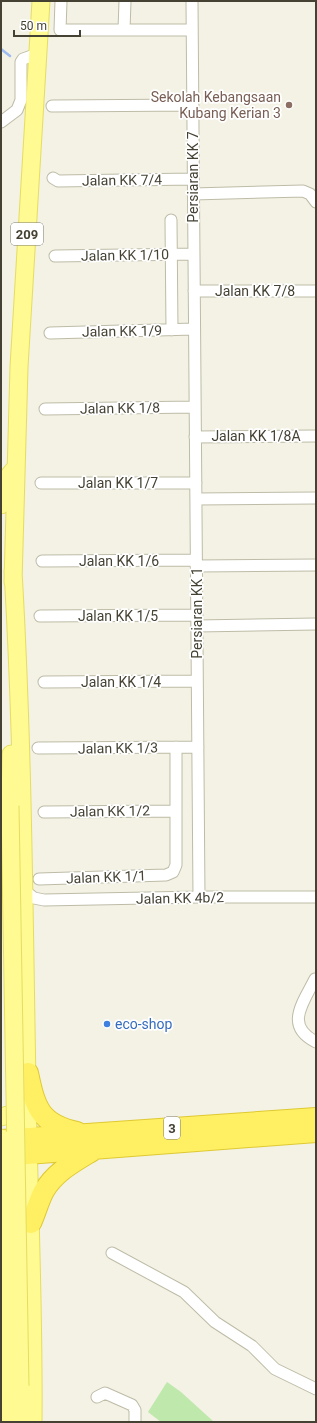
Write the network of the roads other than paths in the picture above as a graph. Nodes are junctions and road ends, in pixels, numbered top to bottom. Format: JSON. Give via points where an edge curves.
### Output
{"nodes":[{"id":1,"x":41,"y":1,"type":"edge"},
{"id":2,"x":61,"y":1,"type":"edge"},
{"id":3,"x":125,"y":1,"type":"edge"},
{"id":4,"x":192,"y":1,"type":"edge"},
{"id":5,"x":124,"y":30,"type":"junction"},
{"id":6,"x":192,"y":30,"type":"junction"},
{"id":7,"x":38,"y":54,"type":"junction"},
{"id":8,"x":193,"y":105,"type":"junction"},
{"id":9,"x":52,"y":106,"type":"dead end"},
{"id":10,"x":1,"y":122,"type":"edge"},
{"id":11,"x":53,"y":178,"type":"dead end"},
{"id":12,"x":193,"y":179,"type":"junction"},
{"id":13,"x":193,"y":194,"type":"junction"},
{"id":14,"x":316,"y":202,"type":"edge"},
{"id":15,"x":171,"y":220,"type":"dead end"},
{"id":16,"x":172,"y":254,"type":"junction"},
{"id":17,"x":194,"y":254,"type":"junction"},
{"id":18,"x":55,"y":256,"type":"dead end"},
{"id":19,"x":194,"y":291,"type":"junction"},
{"id":20,"x":316,"y":291,"type":"edge"},
{"id":21,"x":194,"y":329,"type":"junction"},
{"id":22,"x":172,"y":330,"type":"junction"},
{"id":23,"x":50,"y":333,"type":"dead end"},
{"id":24,"x":195,"y":407,"type":"junction"},
{"id":25,"x":45,"y":409,"type":"dead end"},
{"id":26,"x":316,"y":436,"type":"edge"},
{"id":27,"x":195,"y":437,"type":"junction"},
{"id":28,"x":16,"y":467,"type":"junction"},
{"id":29,"x":41,"y":483,"type":"dead end"},
{"id":30,"x":196,"y":483,"type":"junction"},
{"id":31,"x":316,"y":498,"type":"edge"},
{"id":32,"x":196,"y":499,"type":"junction"},
{"id":33,"x":1,"y":505,"type":"edge"},
{"id":34,"x":42,"y":561,"type":"dead end"},
{"id":35,"x":196,"y":563,"type":"junction"},
{"id":36,"x":316,"y":564,"type":"edge"},
{"id":37,"x":14,"y":571,"type":"junction"},
{"id":38,"x":40,"y":616,"type":"dead end"},
{"id":39,"x":197,"y":620,"type":"junction"},
{"id":40,"x":316,"y":624,"type":"edge"},
{"id":41,"x":44,"y":682,"type":"dead end"},
{"id":42,"x":197,"y":682,"type":"junction"},
{"id":43,"x":176,"y":747,"type":"junction"},
{"id":44,"x":198,"y":747,"type":"junction"},
{"id":45,"x":38,"y":748,"type":"dead end"},
{"id":46,"x":176,"y":810,"type":"junction"},
{"id":47,"x":44,"y":812,"type":"dead end"},
{"id":48,"x":39,"y":879,"type":"dead end"},
{"id":49,"x":24,"y":890,"type":"junction"},
{"id":50,"x":199,"y":896,"type":"junction"},
{"id":51,"x":316,"y":897,"type":"edge"},
{"id":52,"x":44,"y":900,"type":"junction"},
{"id":53,"x":25,"y":917,"type":"junction"},
{"id":54,"x":315,"y":979,"type":"dead end"},
{"id":55,"x":316,"y":1042,"type":"edge"},
{"id":56,"x":28,"y":1073,"type":"junction"},
{"id":57,"x":28,"y":1099,"type":"junction"},
{"id":58,"x":1,"y":1117,"type":"edge"},
{"id":59,"x":316,"y":1118,"type":"edge"},
{"id":60,"x":316,"y":1132,"type":"edge"},
{"id":61,"x":1,"y":1139,"type":"edge"},
{"id":62,"x":92,"y":1142,"type":"junction"},
{"id":63,"x":29,"y":1146,"type":"junction"},
{"id":64,"x":1,"y":1156,"type":"edge"},
{"id":65,"x":1,"y":1189,"type":"edge"},
{"id":66,"x":31,"y":1214,"type":"junction"},
{"id":67,"x":112,"y":1253,"type":"dead end"},
{"id":68,"x":12,"y":1385,"type":"junction"},
{"id":69,"x":316,"y":1389,"type":"edge"},
{"id":70,"x":97,"y":1397,"type":"dead end"},
{"id":71,"x":4,"y":1422,"type":"edge"},
{"id":72,"x":19,"y":1422,"type":"edge"},
{"id":73,"x":33,"y":1422,"type":"edge"},
{"id":74,"x":135,"y":1422,"type":"edge"}],
"edges":[{"from":1,"to":7,"type":"main road","number":"209"},
{"from":2,"to":5,"type":"street","via":[[60,30]]},
{"from":3,"to":5,"type":"street"},
{"from":4,"to":6,"type":"street","name":"Persiaran KK 7"},
{"from":5,"to":6,"type":"street"},
{"from":6,"to":8,"type":"street","name":"Persiaran KK 7"},
{"from":7,"to":10,"type":"street","via":[[21,62],[21,100],[17,110]]},
{"from":7,"to":28,"type":"main road","number":"209","via":[[19,367]]},
{"from":8,"to":9,"type":"street"},
{"from":8,"to":12,"type":"street","name":"Persiaran KK 7"},
{"from":11,"to":12,"type":"street","name":"Jalan KK 7/4","via":[[58,181]]},
{"from":12,"to":13,"type":"street","name":"Persiaran KK 7"},
{"from":13,"to":14,"type":"street","via":[[306,192]]},
{"from":13,"to":17,"type":"street","name":"Persiaran KK 7"},
{"from":15,"to":16,"type":"street"},
{"from":16,"to":17,"type":"street","name":"Jalan KK 1/10"},
{"from":16,"to":18,"type":"street","name":"Jalan KK 1/10"},
{"from":16,"to":22,"type":"street"},
{"from":17,"to":19,"type":"street","name":"Persiaran KK 7"},
{"from":19,"to":20,"type":"street","name":"Jalan KK 7/8"},
{"from":19,"to":21,"type":"street","name":"Persiaran KK 7"},
{"from":21,"to":22,"type":"street","name":"Jalan KK 1/9"},
{"from":21,"to":24,"type":"street","name":"Persiaran KK 1"},
{"from":22,"to":23,"type":"street","name":"Jalan KK 1/9"},
{"from":24,"to":25,"type":"street","name":"Jalan KK 1/8"},
{"from":24,"to":27,"type":"street","name":"Persiaran KK 1"},
{"from":26,"to":27,"type":"street","name":"Jalan KK 1/8A"},
{"from":27,"to":30,"type":"street","name":"Persiaran KK 1"},
{"from":28,"to":33,"type":"main road","via":[[2,484]]},
{"from":28,"to":37,"type":"main road","number":"209"},
{"from":29,"to":30,"type":"street","name":"Jalan KK 1/7"},
{"from":30,"to":32,"type":"street","name":"Persiaran KK 1"},
{"from":31,"to":32,"type":"street"},
{"from":32,"to":35,"type":"street","name":"Persiaran KK 1"},
{"from":34,"to":35,"type":"street","name":"Jalan KK 1/6"},
{"from":35,"to":36,"type":"street","name":"Jalan KK 1/6"},
{"from":35,"to":39,"type":"street","name":"Persiaran KK 1"},
{"from":37,"to":49,"type":"main road"},
{"from":37,"to":68,"type":"main road","number":"209","bridge":true,"via":[[10,806]]},
{"from":38,"to":39,"type":"street","name":"Jalan KK 1/5"},
{"from":39,"to":40,"type":"street","name":"Jalan KK 1/5"},
{"from":39,"to":42,"type":"street","name":"Persiaran KK 1"},
{"from":41,"to":42,"type":"street","name":"Jalan KK 1/4"},
{"from":42,"to":44,"type":"street","name":"Persiaran KK 1"},
{"from":43,"to":44,"type":"street","name":"Jalan KK 1/3"},
{"from":43,"to":45,"type":"street","name":"Jalan KK 1/3"},
{"from":43,"to":46,"type":"street"},
{"from":44,"to":50,"type":"street","name":"Persiaran KK 1"},
{"from":46,"to":47,"type":"street","name":"Jalan KK 1/2"},
{"from":46,"to":48,"type":"street","name":"Jalan KK 1/1","via":[[176,865],[173,872],[166,876]]},
{"from":49,"to":52,"type":"street","name":"Jalan KK 4b/2","via":[[34,898]]},
{"from":49,"to":53,"type":"main road"},
{"from":50,"to":51,"type":"street","name":"Jalan KK 4b/2"},
{"from":50,"to":52,"type":"street","name":"Jalan KK 4b/2"},
{"from":52,"to":53,"type":"street","via":[[33,907]]},
{"from":53,"to":56,"type":"main road"},
{"from":54,"to":55,"type":"street","via":[[299,1013],[298,1024],[304,1035]]},
{"from":56,"to":57,"type":"main road"},
{"from":56,"to":62,"type":"highway","via":[[37,1108],[45,1117]]},
{"from":57,"to":58,"type":"main road","via":[[11,1114]]},
{"from":57,"to":63,"type":"main road"},
{"from":59,"to":62,"type":"highway","number":"3"},
{"from":60,"to":62,"type":"highway","number":"3"},
{"from":61,"to":63,"type":"highway","number":"3"},
{"from":61,"to":68,"type":"main road","number":"209","bridge":true},
{"from":62,"to":63,"type":"highway","number":"3"},
{"from":62,"to":66,"type":"highway","via":[[53,1179]]},
{"from":63,"to":64,"type":"highway","number":"3"},
{"from":63,"to":66,"type":"main road"},
{"from":65,"to":66,"type":"main road","via":[[19,1195]]},
{"from":66,"to":73,"type":"main road"},
{"from":67,"to":69,"type":"street","via":[[184,1292],[215,1322],[252,1346],[275,1369]]},
{"from":68,"to":71,"type":"main road","number":"209"},
{"from":68,"to":72,"type":"main road","number":"209"},
{"from":70,"to":74,"type":"street","via":[[105,1392],[130,1404],[135,1410]]}]}
